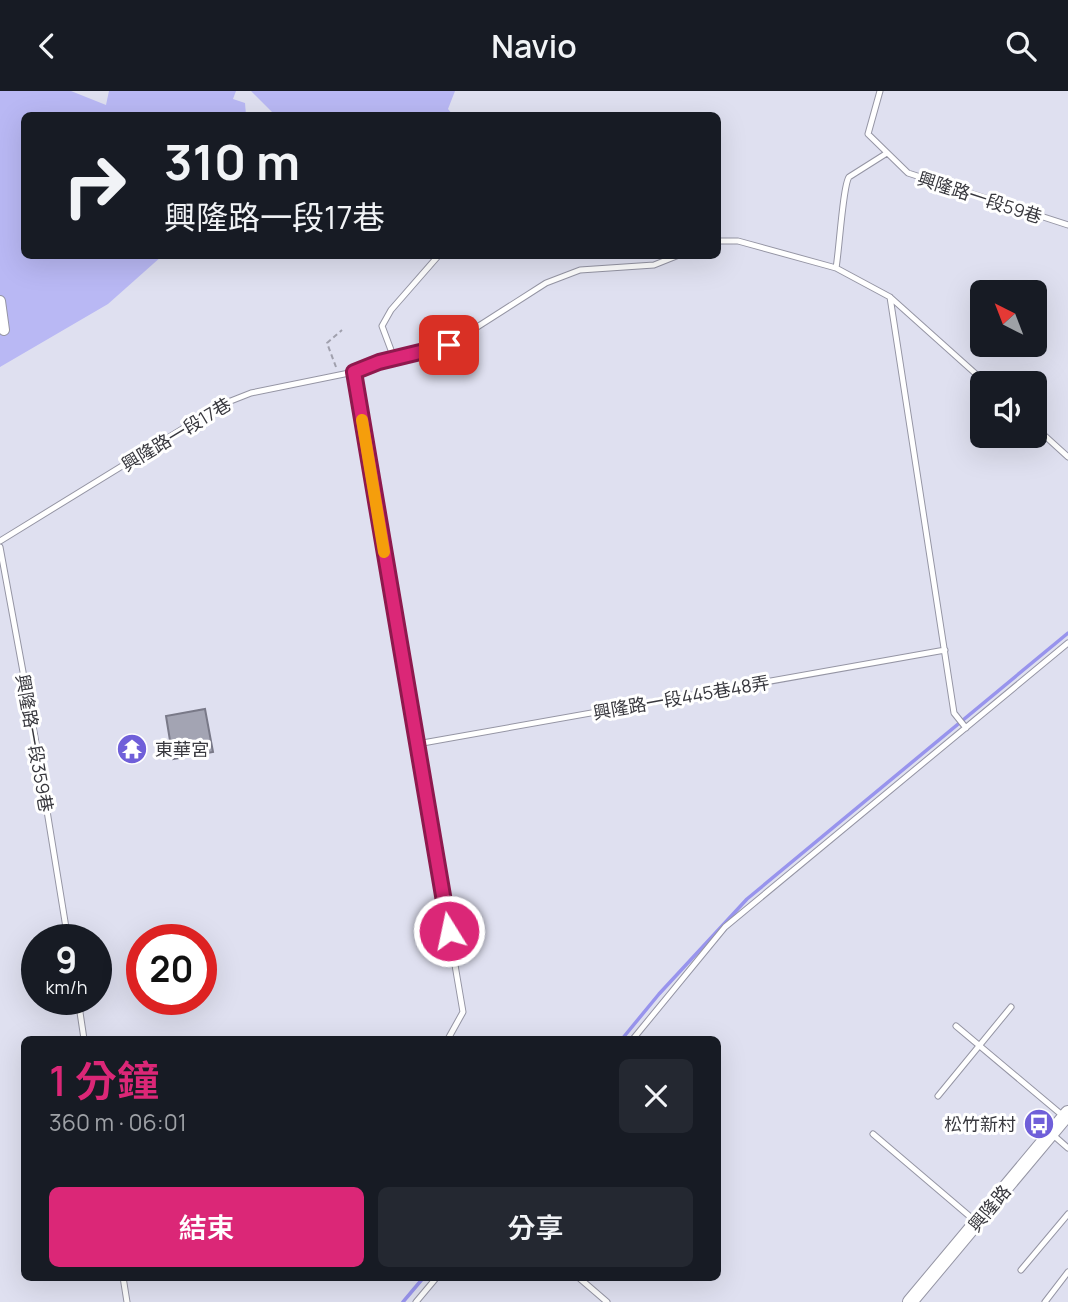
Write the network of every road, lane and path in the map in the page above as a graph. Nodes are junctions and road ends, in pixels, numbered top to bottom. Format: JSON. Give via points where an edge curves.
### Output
{"nodes":[{"id":1,"x":880,"y":91,"type":"edge"},
{"id":2,"x":887,"y":153,"type":"junction"},
{"id":3,"x":1068,"y":225,"type":"edge"},
{"id":4,"x":721,"y":241,"type":"edge"},
{"id":5,"x":436,"y":259,"type":"edge"},
{"id":6,"x":669,"y":259,"type":"edge"},
{"id":7,"x":836,"y":268,"type":"junction"},
{"id":8,"x":890,"y":297,"type":"junction"},
{"id":9,"x":0,"y":301,"type":"edge"},
{"id":10,"x":4,"y":330,"type":"dead end"},
{"id":11,"x":342,"y":330,"type":"dead end"},
{"id":12,"x":394,"y":358,"type":"junction"},
{"id":13,"x":973,"y":371,"type":"edge"},
{"id":14,"x":354,"y":372,"type":"junction"},
{"id":15,"x":339,"y":375,"type":"junction"},
{"id":16,"x":1047,"y":438,"type":"edge"},
{"id":17,"x":1068,"y":457,"type":"edge"},
{"id":18,"x":0,"y":541,"type":"edge"},
{"id":19,"x":0,"y":547,"type":"edge"},
{"id":20,"x":1068,"y":643,"type":"edge"},
{"id":21,"x":945,"y":650,"type":"junction"},
{"id":22,"x":965,"y":727,"type":"junction"},
{"id":23,"x":417,"y":744,"type":"junction"},
{"id":24,"x":65,"y":924,"type":"edge"},
{"id":25,"x":1011,"y":1007,"type":"dead end"},
{"id":26,"x":80,"y":1015,"type":"edge"},
{"id":27,"x":956,"y":1026,"type":"dead end"},
{"id":28,"x":84,"y":1036,"type":"edge"},
{"id":29,"x":450,"y":1036,"type":"edge"},
{"id":30,"x":635,"y":1036,"type":"edge"},
{"id":31,"x":979,"y":1045,"type":"junction"},
{"id":32,"x":938,"y":1096,"type":"dead end"},
{"id":33,"x":1066,"y":1115,"type":"edge"},
{"id":34,"x":1051,"y":1133,"type":"junction"},
{"id":35,"x":873,"y":1134,"type":"dead end"},
{"id":36,"x":1068,"y":1148,"type":"edge"},
{"id":37,"x":1068,"y":1214,"type":"edge"},
{"id":38,"x":976,"y":1223,"type":"junction"},
{"id":39,"x":1021,"y":1270,"type":"dead end"},
{"id":40,"x":1068,"y":1272,"type":"edge"},
{"id":41,"x":124,"y":1281,"type":"edge"},
{"id":42,"x":434,"y":1281,"type":"edge"},
{"id":43,"x":583,"y":1281,"type":"edge"},
{"id":44,"x":127,"y":1302,"type":"edge"},
{"id":45,"x":416,"y":1302,"type":"edge"},
{"id":46,"x":607,"y":1302,"type":"edge"},
{"id":47,"x":910,"y":1302,"type":"edge"},
{"id":48,"x":1045,"y":1302,"type":"edge"}],
"edges":[{"from":1,"to":2,"type":"lane","name":"興隆路一段59巷","via":[[868,134]]},
{"from":2,"to":3,"type":"lane","name":"興隆路一段59巷","via":[[908,173]]},
{"from":2,"to":7,"type":"lane","via":[[844,183]]},
{"from":4,"to":7,"type":"lane","via":[[738,241]]},
{"from":5,"to":12,"type":"lane","via":[[382,326]]},
{"from":6,"to":12,"type":"lane","name":"興隆路一段17巷","via":[[654,265],[580,270],[546,283],[449,345]]},
{"from":7,"to":8,"type":"lane"},
{"from":8,"to":13,"type":"lane"},
{"from":8,"to":21,"type":"lane"},
{"from":9,"to":10,"type":"street"},
{"from":11,"to":15,"type":"path","via":[[327,343]]},
{"from":12,"to":14,"type":"lane","name":"興隆路一段17巷"},
{"from":14,"to":15,"type":"lane","name":"興隆路一段17巷"},
{"from":14,"to":23,"type":"lane"},
{"from":15,"to":18,"type":"lane","name":"興隆路一段17巷","via":[[251,393],[223,404]]},
{"from":16,"to":17,"type":"lane"},
{"from":19,"to":24,"type":"lane","name":"興隆路一段359巷"},
{"from":20,"to":22,"type":"lane"},
{"from":21,"to":22,"type":"lane","via":[[954,713]]},
{"from":21,"to":23,"type":"lane","name":"興隆路一段445巷48弄"},
{"from":22,"to":30,"type":"lane","via":[[725,927]]},
{"from":23,"to":29,"type":"lane","via":[[463,1011]]},
{"from":25,"to":31,"type":"lane"},
{"from":26,"to":28,"type":"lane"},
{"from":27,"to":31,"type":"lane"},
{"from":31,"to":32,"type":"lane"},
{"from":31,"to":33,"type":"lane"},
{"from":33,"to":34,"type":"street","name":"興隆路"},
{"from":34,"to":36,"type":"lane"},
{"from":34,"to":38,"type":"street","name":"興隆路"},
{"from":35,"to":38,"type":"lane"},
{"from":37,"to":39,"type":"lane"},
{"from":38,"to":47,"type":"street","name":"興隆路"},
{"from":40,"to":48,"type":"lane"},
{"from":41,"to":44,"type":"lane"},
{"from":42,"to":45,"type":"lane"},
{"from":43,"to":46,"type":"lane"}]}
